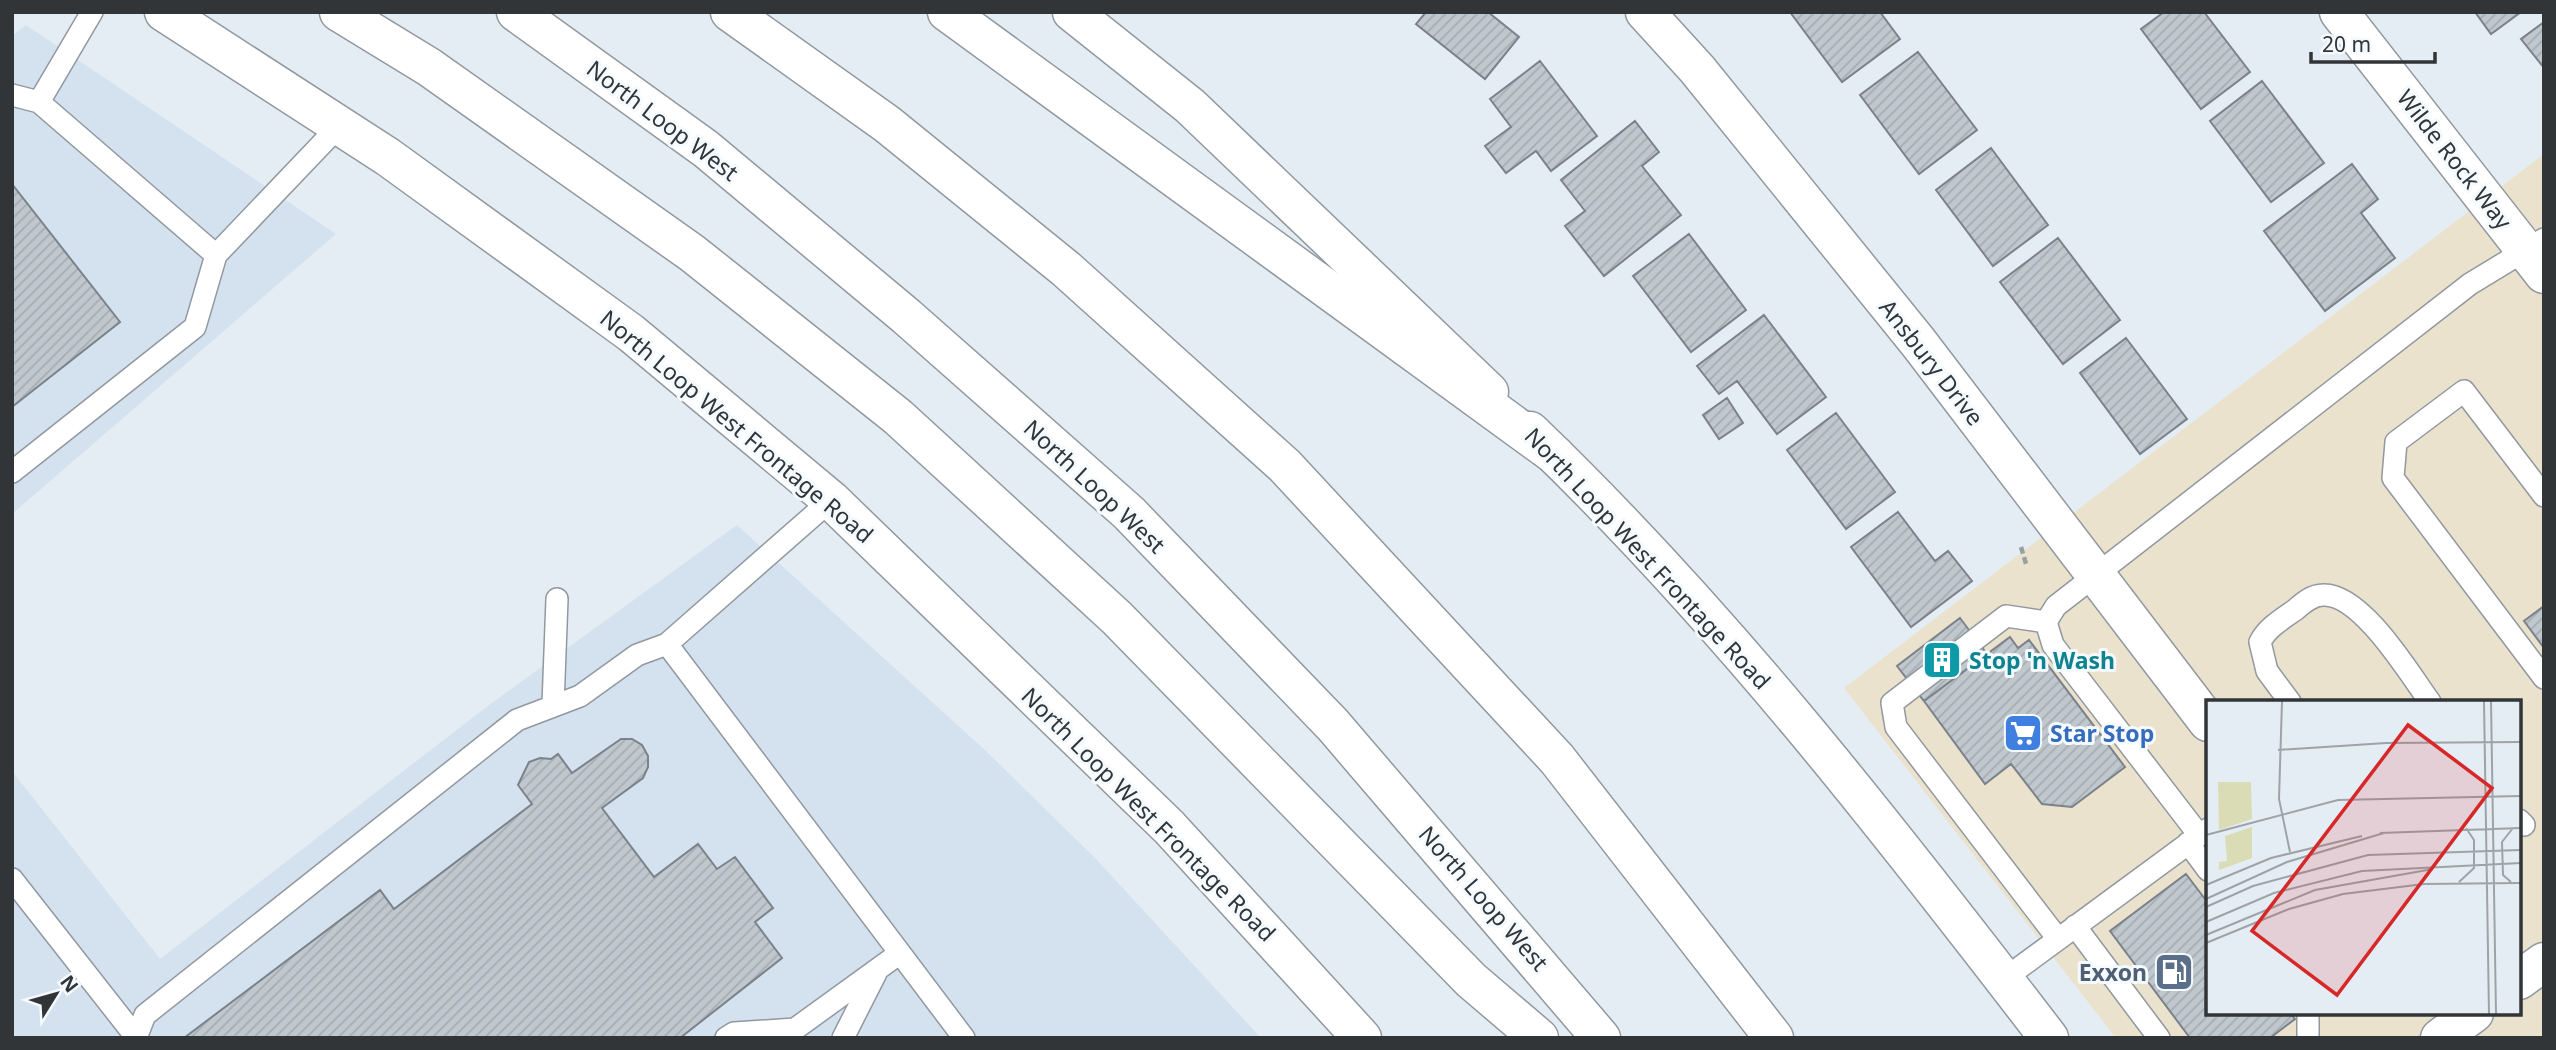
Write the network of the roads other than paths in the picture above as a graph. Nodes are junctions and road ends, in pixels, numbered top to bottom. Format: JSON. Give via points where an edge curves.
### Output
{"nodes":[{"id":1,"x":92,"y":12,"type":"edge"},
{"id":2,"x":164,"y":12,"type":"edge"},
{"id":3,"x":339,"y":12,"type":"edge"},
{"id":4,"x":516,"y":12,"type":"edge"},
{"id":5,"x":730,"y":12,"type":"edge"},
{"id":6,"x":947,"y":12,"type":"edge"},
{"id":7,"x":1072,"y":12,"type":"edge"},
{"id":8,"x":1645,"y":12,"type":"edge"},
{"id":9,"x":2339,"y":12,"type":"edge"},
{"id":10,"x":12,"y":95,"type":"edge"},
{"id":11,"x":39,"y":102,"type":"junction"},
{"id":12,"x":339,"y":126,"type":"junction"},
{"id":13,"x":216,"y":255,"type":"junction"},
{"id":14,"x":2538,"y":255,"type":"edge"},
{"id":15,"x":1555,"y":455,"type":"junction"},
{"id":16,"x":12,"y":472,"type":"edge"},
{"id":17,"x":2544,"y":496,"type":"edge"},
{"id":18,"x":831,"y":500,"type":"junction"},
{"id":19,"x":2096,"y":575,"type":"junction"},
{"id":20,"x":557,"y":599,"type":"dead end"},
{"id":21,"x":2046,"y":622,"type":"junction"},
{"id":22,"x":667,"y":644,"type":"junction"},
{"id":23,"x":2544,"y":678,"type":"edge"},
{"id":24,"x":2289,"y":700,"type":"edge"},
{"id":25,"x":2428,"y":700,"type":"edge"},
{"id":26,"x":553,"y":705,"type":"junction"},
{"id":27,"x":2206,"y":719,"type":"edge"},
{"id":28,"x":2198,"y":836,"type":"edge"},
{"id":29,"x":2206,"y":863,"type":"edge"},
{"id":30,"x":12,"y":879,"type":"edge"},
{"id":31,"x":2067,"y":933,"type":"junction"},
{"id":32,"x":900,"y":953,"type":"junction"},
{"id":33,"x":2544,"y":962,"type":"edge"},
{"id":34,"x":878,"y":968,"type":"junction"},
{"id":35,"x":2004,"y":979,"type":"junction"},
{"id":36,"x":2521,"y":979,"type":"edge"},
{"id":37,"x":2308,"y":1015,"type":"edge"},
{"id":38,"x":792,"y":1033,"type":"edge"},
{"id":39,"x":136,"y":1037,"type":"edge"},
{"id":40,"x":726,"y":1038,"type":"edge"},
{"id":41,"x":843,"y":1038,"type":"edge"},
{"id":42,"x":964,"y":1038,"type":"edge"},
{"id":43,"x":1362,"y":1038,"type":"edge"},
{"id":44,"x":1539,"y":1038,"type":"edge"},
{"id":45,"x":1601,"y":1038,"type":"edge"},
{"id":46,"x":1774,"y":1038,"type":"edge"},
{"id":47,"x":2049,"y":1038,"type":"edge"},
{"id":48,"x":2159,"y":1038,"type":"edge"},
{"id":49,"x":2308,"y":1038,"type":"edge"}],
"edges":[{"from":1,"to":11,"type":"lane"},
{"from":2,"to":12,"type":"main road","name":"North Loop West Frontage Road"},
{"from":3,"to":44,"type":"main road","via":[[429,67],[692,253],[898,417],[1117,618],[1471,980]]},
{"from":4,"to":45,"type":"main road","name":"North Loop West","via":[[706,149],[906,316],[1129,513],[1333,725]]},
{"from":5,"to":46,"type":"main road","via":[[887,124],[1066,269],[1285,466],[1556,759]]},
{"from":6,"to":15,"type":"main road"},
{"from":7,"to":15,"type":"main road","name":"North Loop West Frontage Road","via":[[1190,106]]},
{"from":8,"to":19,"type":"main road","name":"Ansbury Drive","via":[[1697,69],[1918,342]]},
{"from":9,"to":14,"type":"main road","name":"Wilde Rock Way"},
{"from":10,"to":11,"type":"lane"},
{"from":11,"to":13,"type":"lane"},
{"from":12,"to":13,"type":"lane"},
{"from":12,"to":18,"type":"main road","name":"North Loop West Frontage Road","via":[[631,333]]},
{"from":13,"to":16,"type":"lane","via":[[195,327]]},
{"from":14,"to":19,"type":"lane","via":[[2470,284]]},
{"from":15,"to":35,"type":"main road","name":"North Loop West Frontage Road","via":[[1671,576],[1794,715]]},
{"from":17,"to":23,"type":"lane","via":[[2464,391],[2396,442],[2393,478]]},
{"from":18,"to":22,"type":"lane"},
{"from":18,"to":43,"type":"main road","name":"North Loop West Frontage Road","via":[[1169,827]]},
{"from":19,"to":21,"type":"lane","via":[[2056,606]]},
{"from":19,"to":27,"type":"main road","name":"Ansbury Drive"},
{"from":20,"to":26,"type":"lane"},
{"from":21,"to":28,"type":"lane","via":[[2053,646]]},
{"from":21,"to":31,"type":"lane","via":[[2006,616],[1892,703],[1896,727]]},
{"from":22,"to":26,"type":"lane","via":[[637,654],[580,695]]},
{"from":22,"to":32,"type":"lane"},
{"from":24,"to":25,"type":"lane","via":[[2267,671],[2260,642],[2264,633],[2320,594],[2354,606]]},
{"from":26,"to":39,"type":"lane","via":[[517,720],[145,1015]]},
{"from":28,"to":29,"type":"lane"},
{"from":28,"to":31,"type":"lane"},
{"from":30,"to":39,"type":"lane"},
{"from":31,"to":35,"type":"lane"},
{"from":31,"to":48,"type":"lane"},
{"from":32,"to":34,"type":"lane"},
{"from":32,"to":42,"type":"lane"},
{"from":33,"to":36,"type":"main road"},
{"from":34,"to":38,"type":"lane"},
{"from":34,"to":41,"type":"lane"},
{"from":35,"to":47,"type":"main road","name":"North Loop West Frontage Road"},
{"from":37,"to":49,"type":"lane"},
{"from":38,"to":40,"type":"lane","via":[[734,1033]]}]}
